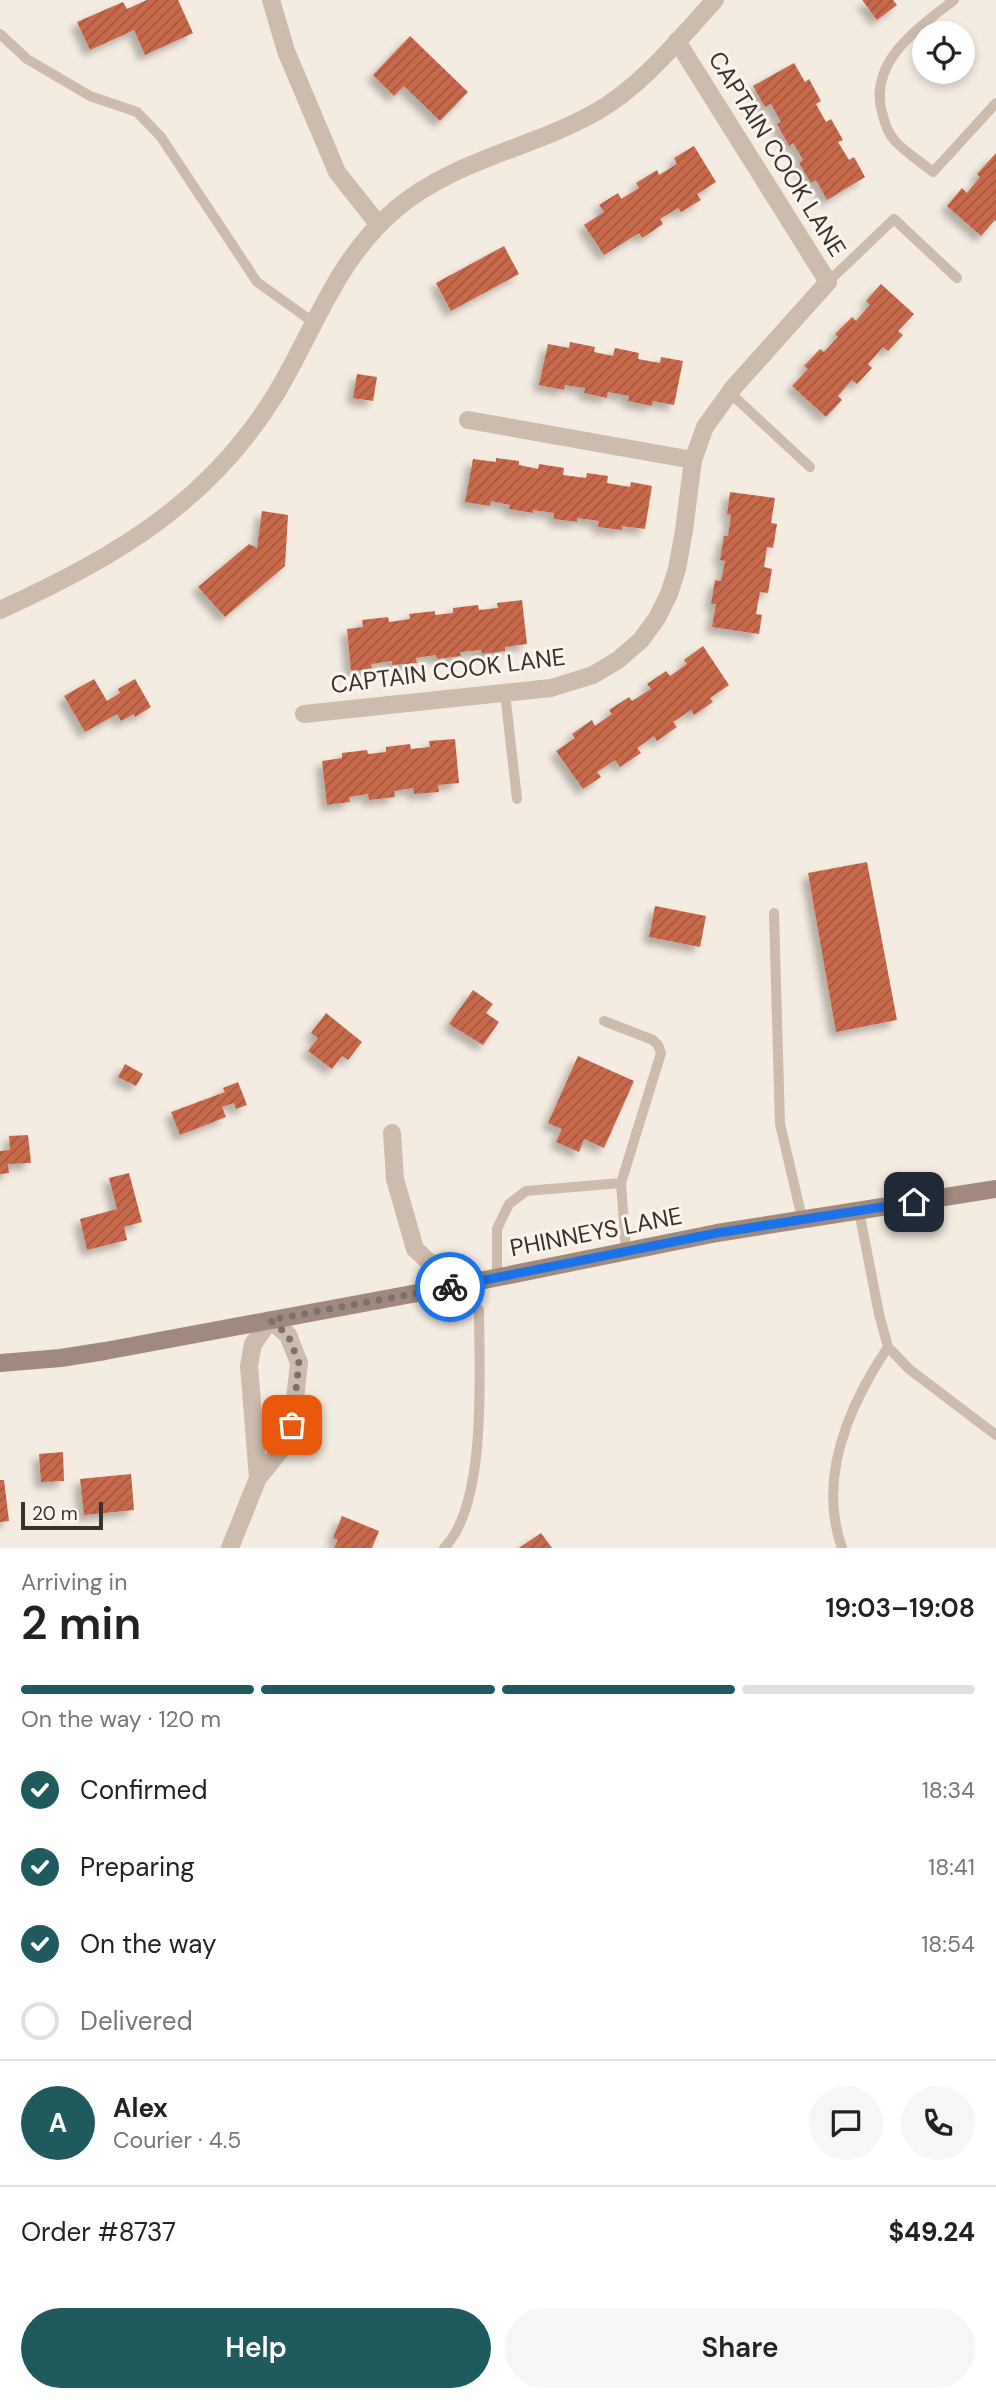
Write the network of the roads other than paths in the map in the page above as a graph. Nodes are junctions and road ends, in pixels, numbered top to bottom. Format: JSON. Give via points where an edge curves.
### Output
{"nodes":[{"id":1,"x":271,"y":0,"type":"edge"},
{"id":2,"x":715,"y":0,"type":"edge"},
{"id":3,"x":954,"y":0,"type":"edge"},
{"id":4,"x":0,"y":33,"type":"edge"},
{"id":5,"x":677,"y":41,"type":"junction"},
{"id":6,"x":996,"y":103,"type":"edge"},
{"id":7,"x":378,"y":224,"type":"junction"},
{"id":8,"x":957,"y":278,"type":"dead end"},
{"id":9,"x":828,"y":282,"type":"junction"},
{"id":10,"x":313,"y":322,"type":"junction"},
{"id":11,"x":729,"y":393,"type":"junction"},
{"id":12,"x":468,"y":420,"type":"dead end"},
{"id":13,"x":693,"y":460,"type":"junction"},
{"id":14,"x":810,"y":467,"type":"dead end"},
{"id":15,"x":0,"y":610,"type":"edge"},
{"id":16,"x":505,"y":693,"type":"junction"},
{"id":17,"x":304,"y":715,"type":"dead end"},
{"id":18,"x":517,"y":799,"type":"dead end"},
{"id":19,"x":774,"y":912,"type":"dead end"},
{"id":20,"x":604,"y":1021,"type":"dead end"},
{"id":21,"x":392,"y":1133,"type":"dead end"},
{"id":22,"x":621,"y":1183,"type":"junction"},
{"id":23,"x":996,"y":1189,"type":"edge"},
{"id":24,"x":859,"y":1211,"type":"junction"},
{"id":25,"x":802,"y":1219,"type":"junction"},
{"id":26,"x":626,"y":1250,"type":"junction"},
{"id":27,"x":496,"y":1276,"type":"junction"},
{"id":28,"x":455,"y":1286,"type":"junction"},
{"id":29,"x":270,"y":1320,"type":"junction"},
{"id":30,"x":888,"y":1347,"type":"junction"},
{"id":31,"x":0,"y":1363,"type":"edge"},
{"id":32,"x":996,"y":1435,"type":"edge"},
{"id":33,"x":258,"y":1478,"type":"junction"},
{"id":34,"x":230,"y":1548,"type":"edge"},
{"id":35,"x":444,"y":1548,"type":"edge"},
{"id":36,"x":842,"y":1548,"type":"edge"}],
"edges":[{"from":1,"to":7,"type":"street","via":[[286,51],[337,172]]},
{"from":2,"to":5,"type":"street"},
{"from":3,"to":6,"type":"lane","via":[[906,40],[883,71],[879,97],[886,125],[894,140],[933,172]]},
{"from":4,"to":10,"type":"lane","via":[[27,59],[90,96],[137,112],[161,137],[257,282]]},
{"from":5,"to":7,"type":"street","via":[[652,68],[598,111],[451,175],[400,205]]},
{"from":5,"to":9,"type":"street","name":"CAPTAIN COOK LANE"},
{"from":7,"to":10,"type":"street","via":[[344,266]]},
{"from":8,"to":9,"type":"lane","via":[[894,219]]},
{"from":9,"to":11,"type":"street","name":"CAPTAIN COOK LANE"},
{"from":10,"to":15,"type":"street","via":[[270,403],[213,477],[108,556]]},
{"from":11,"to":13,"type":"street","name":"CAPTAIN COOK LANE","via":[[705,427]]},
{"from":11,"to":14,"type":"lane"},
{"from":12,"to":13,"type":"street"},
{"from":13,"to":16,"type":"street","name":"CAPTAIN COOK LANE","via":[[677,569],[657,618],[641,640],[593,675],[551,688]]},
{"from":16,"to":17,"type":"street","name":"CAPTAIN COOK LANE"},
{"from":16,"to":18,"type":"lane"},
{"from":19,"to":25,"type":"lane","via":[[780,1124]]},
{"from":20,"to":22,"type":"lane","via":[[653,1041],[661,1053]]},
{"from":21,"to":28,"type":"street","via":[[395,1179],[415,1249]]},
{"from":22,"to":26,"type":"lane"},
{"from":22,"to":27,"type":"lane","via":[[526,1191],[509,1204],[497,1229]]},
{"from":23,"to":24,"type":"main road","name":"PHINNEYS LANE"},
{"from":24,"to":25,"type":"main road","name":"PHINNEYS LANE"},
{"from":24,"to":30,"type":"lane"},
{"from":25,"to":26,"type":"main road","name":"PHINNEYS LANE"},
{"from":26,"to":27,"type":"main road","name":"PHINNEYS LANE"},
{"from":27,"to":28,"type":"main road","name":"PHINNEYS LANE"},
{"from":28,"to":29,"type":"main road","name":"PHINNEYS LANE"},
{"from":28,"to":35,"type":"lane","via":[[479,1310],[480,1423],[460,1527]]},
{"from":29,"to":31,"type":"main road","name":"PHINNEYS LANE","via":[[72,1356]]},
{"from":29,"to":33,"type":"street","via":[[253,1344],[249,1366]]},
{"from":29,"to":33,"type":"street","via":[[288,1335],[299,1363],[299,1377],[289,1437]]},
{"from":30,"to":32,"type":"lane","via":[[909,1369]]},
{"from":30,"to":36,"type":"lane","via":[[872,1371],[840,1445],[833,1488]]},
{"from":33,"to":34,"type":"street"}]}
